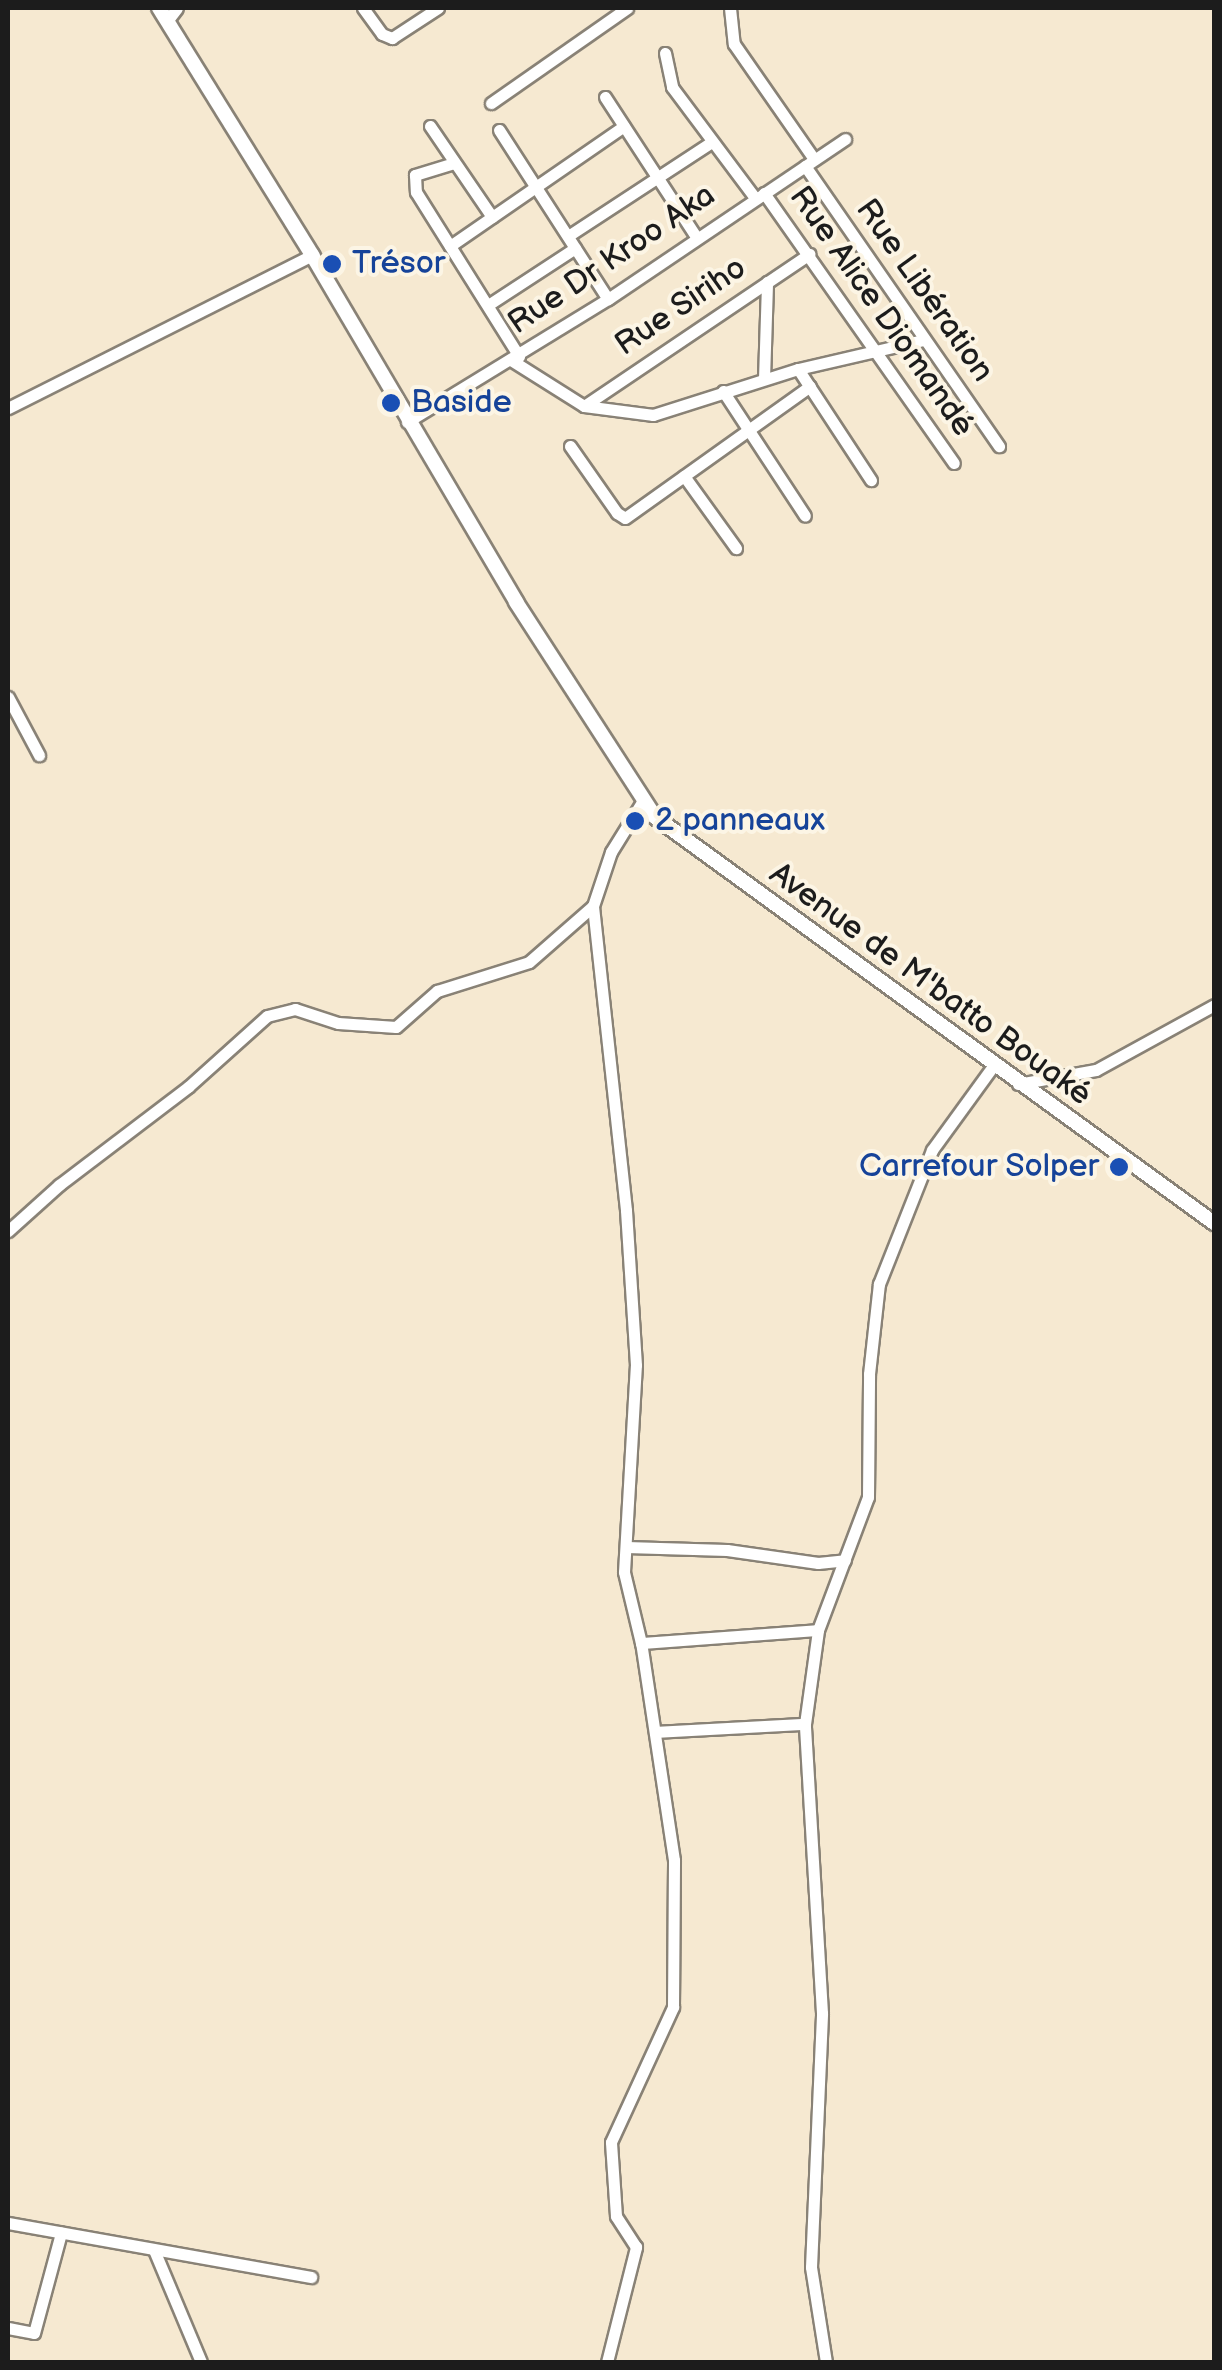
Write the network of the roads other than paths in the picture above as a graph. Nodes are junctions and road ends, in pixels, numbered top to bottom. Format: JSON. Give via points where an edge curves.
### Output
{"nodes":[{"id":1,"x":176,"y":8,"type":"edge"},
{"id":2,"x":363,"y":8,"type":"edge"},
{"id":3,"x":438,"y":8,"type":"edge"},
{"id":4,"x":627,"y":8,"type":"edge"},
{"id":5,"x":730,"y":8,"type":"edge"},
{"id":6,"x":163,"y":14,"type":"edge"},
{"id":7,"x":665,"y":53,"type":"dead end"},
{"id":8,"x":606,"y":97,"type":"dead end"},
{"id":9,"x":492,"y":104,"type":"dead end"},
{"id":10,"x":430,"y":126,"type":"dead end"},
{"id":11,"x":624,"y":126,"type":"junction"},
{"id":12,"x":499,"y":130,"type":"dead end"},
{"id":13,"x":845,"y":139,"type":"dead end"},
{"id":14,"x":710,"y":143,"type":"junction"},
{"id":15,"x":454,"y":162,"type":"junction"},
{"id":16,"x":810,"y":162,"type":"junction"},
{"id":17,"x":656,"y":176,"type":"junction"},
{"id":18,"x":536,"y":187,"type":"junction"},
{"id":19,"x":759,"y":195,"type":"junction"},
{"id":20,"x":492,"y":217,"type":"junction"},
{"id":21,"x":568,"y":236,"type":"junction"},
{"id":22,"x":696,"y":238,"type":"junction"},
{"id":23,"x":450,"y":246,"type":"junction"},
{"id":24,"x":575,"y":248,"type":"junction"},
{"id":25,"x":809,"y":254,"type":"junction"},
{"id":26,"x":312,"y":255,"type":"junction"},
{"id":27,"x":767,"y":282,"type":"junction"},
{"id":28,"x":608,"y":299,"type":"junction"},
{"id":29,"x":488,"y":306,"type":"junction"},
{"id":30,"x":924,"y":340,"type":"junction"},
{"id":31,"x":878,"y":351,"type":"junction"},
{"id":32,"x":515,"y":358,"type":"junction"},
{"id":33,"x":798,"y":369,"type":"junction"},
{"id":34,"x":764,"y":379,"type":"junction"},
{"id":35,"x":810,"y":386,"type":"junction"},
{"id":36,"x":722,"y":391,"type":"junction"},
{"id":37,"x":584,"y":406,"type":"junction"},
{"id":38,"x":8,"y":408,"type":"edge"},
{"id":39,"x":407,"y":422,"type":"junction"},
{"id":40,"x":749,"y":431,"type":"junction"},
{"id":41,"x":570,"y":446,"type":"dead end"},
{"id":42,"x":998,"y":446,"type":"dead end"},
{"id":43,"x":954,"y":462,"type":"dead end"},
{"id":44,"x":684,"y":476,"type":"junction"},
{"id":45,"x":871,"y":480,"type":"dead end"},
{"id":46,"x":805,"y":516,"type":"dead end"},
{"id":47,"x":736,"y":548,"type":"dead end"},
{"id":48,"x":8,"y":697,"type":"edge"},
{"id":49,"x":39,"y":754,"type":"dead end"},
{"id":50,"x":642,"y":802,"type":"junction"},
{"id":51,"x":594,"y":906,"type":"junction"},
{"id":52,"x":1214,"y":1004,"type":"edge"},
{"id":53,"x":993,"y":1066,"type":"junction"},
{"id":54,"x":1018,"y":1084,"type":"junction"},
{"id":55,"x":1214,"y":1223,"type":"edge"},
{"id":56,"x":8,"y":1232,"type":"edge"},
{"id":57,"x":626,"y":1547,"type":"junction"},
{"id":58,"x":845,"y":1560,"type":"junction"},
{"id":59,"x":818,"y":1630,"type":"junction"},
{"id":60,"x":641,"y":1643,"type":"junction"},
{"id":61,"x":805,"y":1724,"type":"junction"},
{"id":62,"x":654,"y":1732,"type":"junction"},
{"id":63,"x":8,"y":2223,"type":"edge"},
{"id":64,"x":61,"y":2233,"type":"junction"},
{"id":65,"x":154,"y":2250,"type":"junction"},
{"id":66,"x":311,"y":2277,"type":"dead end"},
{"id":67,"x":8,"y":2328,"type":"edge"},
{"id":68,"x":200,"y":2362,"type":"edge"},
{"id":69,"x":606,"y":2362,"type":"edge"},
{"id":70,"x":826,"y":2362,"type":"edge"}],
"edges":[{"from":1,"to":6,"type":"street"},
{"from":2,"to":3,"type":"street","via":[[392,38]]},
{"from":4,"to":9,"type":"street"},
{"from":5,"to":16,"type":"street","name":"Rue Libération","via":[[734,44]]},
{"from":6,"to":26,"type":"street","name":"Avenue de M'batto Bouaké"},
{"from":7,"to":14,"type":"street","name":"Rue Alice Diomandé","via":[[672,87]]},
{"from":8,"to":11,"type":"street"},
{"from":10,"to":15,"type":"street"},
{"from":11,"to":17,"type":"street"},
{"from":11,"to":18,"type":"street"},
{"from":12,"to":18,"type":"street"},
{"from":13,"to":16,"type":"street","name":"Rue Dr Kroo Aka"},
{"from":14,"to":17,"type":"street"},
{"from":14,"to":19,"type":"street","name":"Rue Alice Diomandé"},
{"from":15,"to":20,"type":"street"},
{"from":15,"to":23,"type":"street","via":[[415,175],[416,192]]},
{"from":16,"to":19,"type":"street","name":"Rue Dr Kroo Aka"},
{"from":16,"to":30,"type":"street","name":"Rue Libération"},
{"from":17,"to":21,"type":"street"},
{"from":17,"to":22,"type":"street"},
{"from":18,"to":20,"type":"street"},
{"from":18,"to":21,"type":"street"},
{"from":19,"to":22,"type":"street","name":"Rue Dr Kroo Aka"},
{"from":19,"to":25,"type":"street","name":"Rue Alice Diomandé"},
{"from":20,"to":23,"type":"street"},
{"from":21,"to":24,"type":"street"},
{"from":22,"to":28,"type":"street","name":"Rue Dr Kroo Aka"},
{"from":23,"to":29,"type":"street"},
{"from":24,"to":28,"type":"street"},
{"from":24,"to":29,"type":"street"},
{"from":25,"to":27,"type":"street","name":"Rue Siriho"},
{"from":25,"to":31,"type":"street","name":"Rue Alice Diomandé"},
{"from":26,"to":38,"type":"street"},
{"from":26,"to":39,"type":"street","name":"Avenue de M'batto Bouaké"},
{"from":27,"to":34,"type":"street"},
{"from":27,"to":37,"type":"street","name":"Rue Siriho"},
{"from":28,"to":32,"type":"street","name":"Rue Dr Kroo Aka"},
{"from":29,"to":32,"type":"street"},
{"from":30,"to":31,"type":"street"},
{"from":30,"to":42,"type":"street","name":"Rue Libération"},
{"from":31,"to":33,"type":"street"},
{"from":31,"to":43,"type":"street","name":"Rue Alice Diomandé"},
{"from":32,"to":37,"type":"street"},
{"from":32,"to":39,"type":"street","name":"Rue Dr Kroo Aka"},
{"from":33,"to":34,"type":"street"},
{"from":33,"to":35,"type":"street"},
{"from":34,"to":36,"type":"street"},
{"from":35,"to":40,"type":"street"},
{"from":35,"to":45,"type":"street"},
{"from":36,"to":37,"type":"street","via":[[652,415]]},
{"from":36,"to":40,"type":"street"},
{"from":39,"to":50,"type":"street","name":"Avenue de M'batto Bouaké"},
{"from":40,"to":44,"type":"street"},
{"from":40,"to":46,"type":"street"},
{"from":41,"to":44,"type":"street","via":[[625,518]]},
{"from":44,"to":47,"type":"street"},
{"from":48,"to":49,"type":"street"},
{"from":50,"to":51,"type":"street","via":[[611,852]]},
{"from":50,"to":53,"type":"street","name":"Avenue de M'batto Bouaké","via":[[681,838]]},
{"from":51,"to":56,"type":"street","via":[[529,962],[438,992],[396,1027],[338,1023],[294,1009],[267,1016]]},
{"from":51,"to":57,"type":"street","via":[[636,1365]]},
{"from":52,"to":54,"type":"street","via":[[1096,1070]]},
{"from":53,"to":54,"type":"street","name":"Avenue de M'batto Bouaké"},
{"from":53,"to":58,"type":"street","via":[[932,1150],[880,1284],[868,1497]]},
{"from":54,"to":55,"type":"street","name":"Avenue de M'batto Bouaké"},
{"from":57,"to":58,"type":"street"},
{"from":57,"to":60,"type":"street","via":[[624,1572]]},
{"from":58,"to":59,"type":"street"},
{"from":59,"to":60,"type":"street"},
{"from":59,"to":61,"type":"street"},
{"from":60,"to":62,"type":"street"},
{"from":61,"to":62,"type":"street"},
{"from":61,"to":70,"type":"street","via":[[822,2014],[812,2267]]},
{"from":62,"to":69,"type":"street","via":[[674,1860],[673,2007],[611,2142],[616,2216],[636,2247]]},
{"from":63,"to":64,"type":"street"},
{"from":64,"to":65,"type":"street"},
{"from":64,"to":67,"type":"street","via":[[34,2333]]},
{"from":65,"to":66,"type":"street"},
{"from":65,"to":68,"type":"street"}]}
